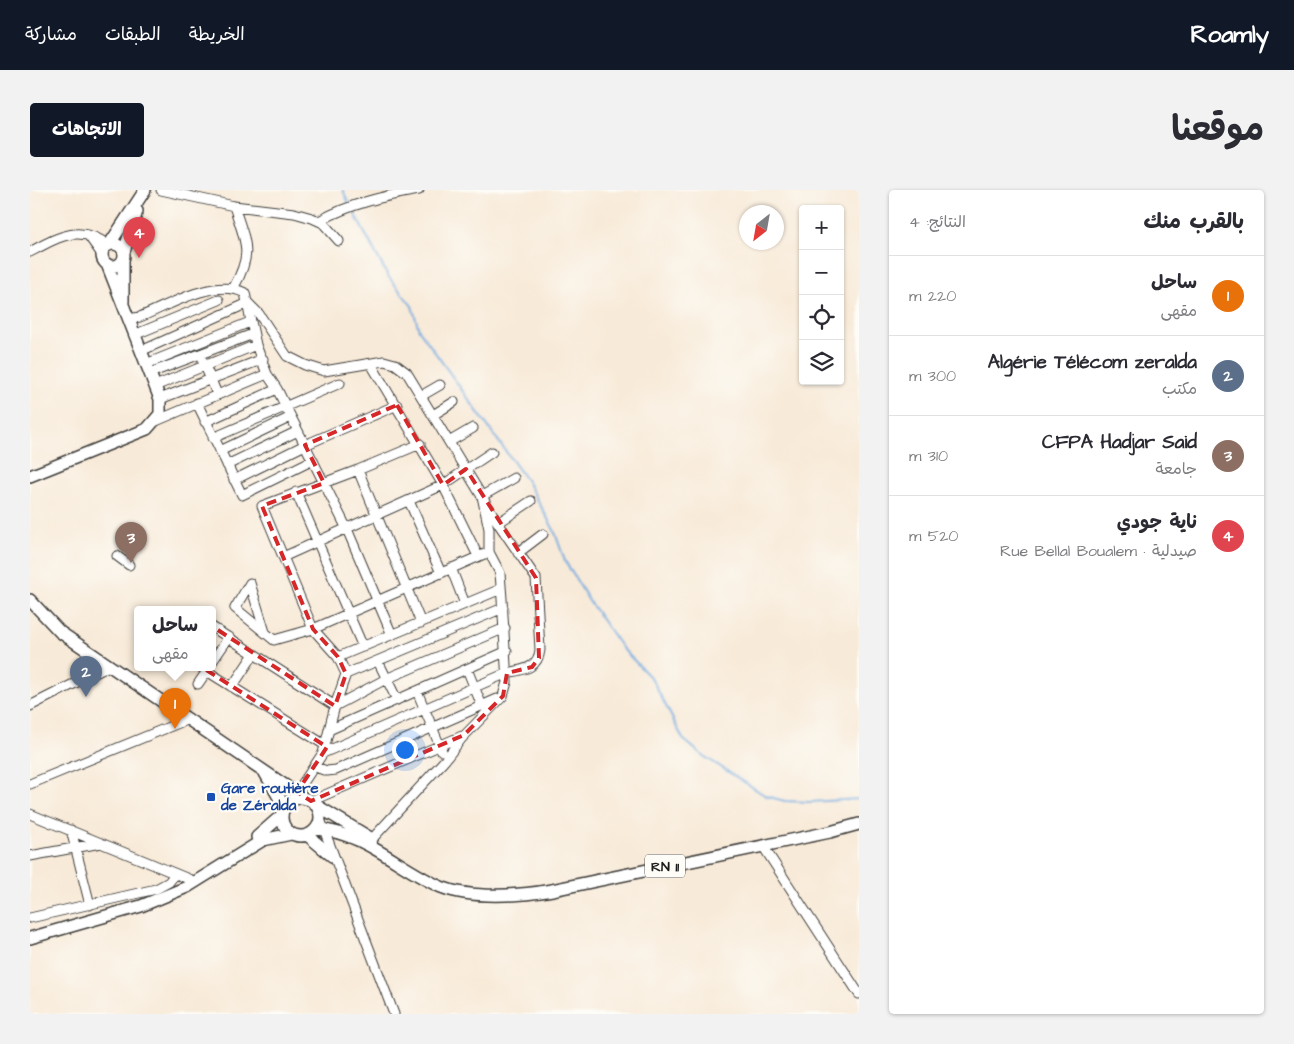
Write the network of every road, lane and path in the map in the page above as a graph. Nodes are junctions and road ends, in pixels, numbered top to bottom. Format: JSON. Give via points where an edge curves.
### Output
{"nodes":[{"id":1,"x":161,"y":190,"type":"edge"},
{"id":2,"x":419,"y":190,"type":"edge"},
{"id":3,"x":143,"y":194,"type":"edge"},
{"id":4,"x":234,"y":206,"type":"junction"},
{"id":5,"x":319,"y":221,"type":"junction"},
{"id":6,"x":339,"y":241,"type":"dead end"},
{"id":7,"x":30,"y":252,"type":"edge"},
{"id":8,"x":107,"y":253,"type":"junction"},
{"id":9,"x":123,"y":256,"type":"junction"},
{"id":10,"x":214,"y":287,"type":"junction"},
{"id":11,"x":234,"y":287,"type":"junction"},
{"id":12,"x":219,"y":300,"type":"junction"},
{"id":13,"x":248,"y":303,"type":"junction"},
{"id":14,"x":126,"y":314,"type":"junction"},
{"id":15,"x":224,"y":314,"type":"junction"},
{"id":16,"x":250,"y":322,"type":"junction"},
{"id":17,"x":253,"y":334,"type":"junction"},
{"id":18,"x":134,"y":335,"type":"junction"},
{"id":19,"x":256,"y":345,"type":"junction"},
{"id":20,"x":141,"y":351,"type":"junction"},
{"id":21,"x":200,"y":354,"type":"junction"},
{"id":22,"x":262,"y":359,"type":"junction"},
{"id":23,"x":371,"y":364,"type":"junction"},
{"id":24,"x":205,"y":365,"type":"junction"},
{"id":25,"x":148,"y":368,"type":"junction"},
{"id":26,"x":267,"y":374,"type":"junction"},
{"id":27,"x":211,"y":379,"type":"junction"},
{"id":28,"x":340,"y":382,"type":"dead end"},
{"id":29,"x":440,"y":384,"type":"dead end"},
{"id":30,"x":155,"y":386,"type":"junction"},
{"id":31,"x":277,"y":389,"type":"junction"},
{"id":32,"x":217,"y":394,"type":"junction"},
{"id":33,"x":421,"y":396,"type":"junction"},
{"id":34,"x":160,"y":399,"type":"junction"},
{"id":35,"x":454,"y":402,"type":"dead end"},
{"id":36,"x":197,"y":403,"type":"junction"},
{"id":37,"x":285,"y":405,"type":"junction"},
{"id":38,"x":396,"y":405,"type":"junction"},
{"id":39,"x":433,"y":415,"type":"junction"},
{"id":40,"x":291,"y":416,"type":"junction"},
{"id":41,"x":156,"y":421,"type":"junction"},
{"id":42,"x":205,"y":422,"type":"junction"},
{"id":43,"x":473,"y":428,"type":"dead end"},
{"id":44,"x":298,"y":431,"type":"junction"},
{"id":45,"x":213,"y":438,"type":"junction"},
{"id":46,"x":449,"y":442,"type":"junction"},
{"id":47,"x":420,"y":444,"type":"junction"},
{"id":48,"x":305,"y":445,"type":"junction"},
{"id":49,"x":220,"y":451,"type":"junction"},
{"id":50,"x":492,"y":452,"type":"dead end"},
{"id":51,"x":313,"y":460,"type":"junction"},
{"id":52,"x":227,"y":466,"type":"junction"},
{"id":53,"x":466,"y":469,"type":"junction"},
{"id":54,"x":358,"y":470,"type":"junction"},
{"id":55,"x":30,"y":476,"type":"edge"},
{"id":56,"x":514,"y":478,"type":"dead end"},
{"id":57,"x":234,"y":480,"type":"junction"},
{"id":58,"x":324,"y":483,"type":"junction"},
{"id":59,"x":443,"y":485,"type":"junction"},
{"id":60,"x":296,"y":492,"type":"junction"},
{"id":61,"x":482,"y":496,"type":"junction"},
{"id":62,"x":410,"y":501,"type":"junction"},
{"id":63,"x":532,"y":501,"type":"dead end"},
{"id":64,"x":377,"y":515,"type":"junction"},
{"id":65,"x":498,"y":523,"type":"junction"},
{"id":66,"x":347,"y":529,"type":"junction"},
{"id":67,"x":543,"y":534,"type":"dead end"},
{"id":68,"x":317,"y":541,"type":"junction"},
{"id":69,"x":489,"y":552,"type":"junction"},
{"id":70,"x":518,"y":553,"type":"junction"},
{"id":71,"x":117,"y":556,"type":"dead end"},
{"id":72,"x":478,"y":556,"type":"junction"},
{"id":73,"x":284,"y":557,"type":"junction"},
{"id":74,"x":129,"y":565,"type":"dead end"},
{"id":75,"x":451,"y":568,"type":"junction"},
{"id":76,"x":441,"y":573,"type":"junction"},
{"id":77,"x":408,"y":588,"type":"junction"},
{"id":78,"x":501,"y":589,"type":"junction"},
{"id":79,"x":30,"y":600,"type":"edge"},
{"id":80,"x":376,"y":601,"type":"junction"},
{"id":81,"x":465,"y":604,"type":"junction"},
{"id":82,"x":503,"y":608,"type":"junction"},
{"id":83,"x":348,"y":612,"type":"junction"},
{"id":84,"x":421,"y":623,"type":"junction"},
{"id":85,"x":505,"y":628,"type":"junction"},
{"id":86,"x":313,"y":629,"type":"junction"},
{"id":87,"x":216,"y":630,"type":"edge"},
{"id":88,"x":265,"y":632,"type":"junction"},
{"id":89,"x":392,"y":635,"type":"junction"},
{"id":90,"x":228,"y":637,"type":"junction"},
{"id":91,"x":363,"y":647,"type":"junction"},
{"id":92,"x":507,"y":651,"type":"junction"},
{"id":93,"x":254,"y":654,"type":"junction"},
{"id":94,"x":216,"y":656,"type":"edge"},
{"id":95,"x":338,"y":657,"type":"junction"},
{"id":96,"x":378,"y":661,"type":"junction"},
{"id":97,"x":109,"y":666,"type":"junction"},
{"id":98,"x":467,"y":669,"type":"junction"},
{"id":99,"x":205,"y":671,"type":"edge"},
{"id":100,"x":209,"y":671,"type":"edge"},
{"id":101,"x":507,"y":673,"type":"junction"},
{"id":102,"x":346,"y":674,"type":"junction"},
{"id":103,"x":386,"y":679,"type":"junction"},
{"id":104,"x":198,"y":684,"type":"dead end"},
{"id":105,"x":232,"y":688,"type":"junction"},
{"id":106,"x":474,"y":688,"type":"junction"},
{"id":107,"x":417,"y":691,"type":"junction"},
{"id":108,"x":503,"y":696,"type":"junction"},
{"id":109,"x":397,"y":700,"type":"junction"},
{"id":110,"x":30,"y":706,"type":"edge"},
{"id":111,"x":335,"y":706,"type":"junction"},
{"id":112,"x":482,"y":706,"type":"junction"},
{"id":113,"x":425,"y":708,"type":"junction"},
{"id":114,"x":186,"y":720,"type":"junction"},
{"id":115,"x":433,"y":727,"type":"junction"},
{"id":116,"x":329,"y":730,"type":"junction"},
{"id":117,"x":464,"y":735,"type":"junction"},
{"id":118,"x":441,"y":746,"type":"junction"},
{"id":119,"x":324,"y":749,"type":"junction"},
{"id":120,"x":445,"y":760,"type":"junction"},
{"id":121,"x":315,"y":767,"type":"junction"},
{"id":122,"x":264,"y":771,"type":"junction"},
{"id":123,"x":30,"y":784,"type":"edge"},
{"id":124,"x":307,"y":799,"type":"junction"},
{"id":125,"x":282,"y":813,"type":"junction"},
{"id":126,"x":30,"y":814,"type":"edge"},
{"id":127,"x":859,"y":824,"type":"edge"},
{"id":128,"x":316,"y":828,"type":"junction"},
{"id":129,"x":71,"y":830,"type":"junction"},
{"id":130,"x":340,"y":832,"type":"junction"},
{"id":131,"x":291,"y":834,"type":"junction"},
{"id":132,"x":372,"y":839,"type":"junction"},
{"id":133,"x":102,"y":843,"type":"junction"},
{"id":134,"x":763,"y":846,"type":"junction"},
{"id":135,"x":76,"y":847,"type":"junction"},
{"id":136,"x":331,"y":852,"type":"junction"},
{"id":137,"x":30,"y":856,"type":"edge"},
{"id":138,"x":175,"y":874,"type":"junction"},
{"id":139,"x":191,"y":880,"type":"junction"},
{"id":140,"x":177,"y":890,"type":"junction"},
{"id":141,"x":469,"y":892,"type":"junction"},
{"id":142,"x":90,"y":905,"type":"junction"},
{"id":143,"x":30,"y":918,"type":"edge"},
{"id":144,"x":30,"y":938,"type":"edge"},
{"id":145,"x":859,"y":994,"type":"edge"},
{"id":146,"x":394,"y":1014,"type":"edge"}],
"edges":[{"from":1,"to":4,"type":"street"},
{"from":2,"to":5,"type":"street","via":[[378,197]]},
{"from":3,"to":8,"type":"main road"},
{"from":3,"to":9,"type":"main road"},
{"from":4,"to":5,"type":"street","via":[[294,213]]},
{"from":4,"to":11,"type":"street","via":[[248,248],[245,268]]},
{"from":5,"to":6,"type":"street"},
{"from":7,"to":8,"type":"street","via":[[64,234],[98,237]]},
{"from":8,"to":9,"type":"main road","via":[[120,246]]},
{"from":8,"to":9,"type":"main road","via":[[116,266]]},
{"from":8,"to":14,"type":"main road"},
{"from":9,"to":14,"type":"main road"},
{"from":10,"to":11,"type":"street"},
{"from":10,"to":12,"type":"street"},
{"from":10,"to":14,"type":"street","via":[[140,317]]},
{"from":11,"to":13,"type":"street","via":[[245,293]]},
{"from":12,"to":15,"type":"street"},
{"from":12,"to":18,"type":"street"},
{"from":13,"to":15,"type":"street"},
{"from":13,"to":16,"type":"street"},
{"from":13,"to":23,"type":"street","via":[[287,356],[305,365],[324,371]]},
{"from":14,"to":18,"type":"main road"},
{"from":15,"to":20,"type":"street"},
{"from":16,"to":17,"type":"street"},
{"from":16,"to":25,"type":"street"},
{"from":17,"to":19,"type":"street"},
{"from":17,"to":21,"type":"street"},
{"from":18,"to":20,"type":"main road"},
{"from":19,"to":22,"type":"street"},
{"from":19,"to":24,"type":"street"},
{"from":20,"to":25,"type":"main road"},
{"from":21,"to":24,"type":"street"},
{"from":21,"to":25,"type":"street"},
{"from":22,"to":26,"type":"street"},
{"from":22,"to":27,"type":"street"},
{"from":23,"to":33,"type":"street","via":[[384,361],[395,364],[407,373]]},
{"from":23,"to":38,"type":"street"},
{"from":24,"to":27,"type":"street"},
{"from":24,"to":30,"type":"street"},
{"from":25,"to":30,"type":"main road"},
{"from":26,"to":31,"type":"street"},
{"from":26,"to":32,"type":"street"},
{"from":27,"to":32,"type":"street"},
{"from":27,"to":34,"type":"street"},
{"from":28,"to":37,"type":"street"},
{"from":29,"to":33,"type":"street"},
{"from":30,"to":34,"type":"main road"},
{"from":31,"to":37,"type":"street"},
{"from":31,"to":42,"type":"street"},
{"from":32,"to":36,"type":"street"},
{"from":33,"to":39,"type":"street"},
{"from":34,"to":41,"type":"main road","via":[[160,414]]},
{"from":35,"to":39,"type":"street"},
{"from":36,"to":41,"type":"street"},
{"from":36,"to":42,"type":"street"},
{"from":37,"to":40,"type":"street"},
{"from":37,"to":45,"type":"street"},
{"from":38,"to":47,"type":"street"},
{"from":38,"to":48,"type":"street"},
{"from":39,"to":46,"type":"street"},
{"from":40,"to":44,"type":"street"},
{"from":40,"to":49,"type":"street"},
{"from":41,"to":55,"type":"main road","via":[[147,429]]},
{"from":42,"to":45,"type":"street"},
{"from":43,"to":46,"type":"street"},
{"from":44,"to":48,"type":"street"},
{"from":44,"to":52,"type":"street"},
{"from":45,"to":49,"type":"street"},
{"from":46,"to":53,"type":"street"},
{"from":47,"to":54,"type":"street"},
{"from":47,"to":59,"type":"street"},
{"from":48,"to":51,"type":"street"},
{"from":48,"to":57,"type":"street"},
{"from":49,"to":52,"type":"street"},
{"from":50,"to":53,"type":"street"},
{"from":51,"to":57,"type":"street","via":[[242,495]]},
{"from":51,"to":58,"type":"street"},
{"from":52,"to":57,"type":"street"},
{"from":53,"to":59,"type":"street"},
{"from":53,"to":61,"type":"street"},
{"from":54,"to":58,"type":"street"},
{"from":54,"to":64,"type":"street"},
{"from":56,"to":61,"type":"street"},
{"from":58,"to":60,"type":"street"},
{"from":58,"to":66,"type":"street"},
{"from":59,"to":62,"type":"street"},
{"from":59,"to":72,"type":"street"},
{"from":60,"to":68,"type":"street"},
{"from":60,"to":73,"type":"street","via":[[262,506]]},
{"from":61,"to":65,"type":"street"},
{"from":61,"to":69,"type":"street"},
{"from":62,"to":64,"type":"street"},
{"from":62,"to":76,"type":"street"},
{"from":63,"to":65,"type":"street"},
{"from":64,"to":66,"type":"street"},
{"from":64,"to":77,"type":"street"},
{"from":65,"to":70,"type":"street"},
{"from":66,"to":68,"type":"street"},
{"from":66,"to":80,"type":"street"},
{"from":67,"to":70,"type":"street"},
{"from":68,"to":73,"type":"street"},
{"from":68,"to":83,"type":"street"},
{"from":69,"to":72,"type":"street"},
{"from":69,"to":78,"type":"street","via":[[500,573]]},
{"from":70,"to":101,"type":"street","via":[[536,578],[539,658],[532,667]]},
{"from":71,"to":74,"type":"street"},
{"from":72,"to":75,"type":"street"},
{"from":73,"to":86,"type":"street"},
{"from":75,"to":76,"type":"street"},
{"from":75,"to":81,"type":"street"},
{"from":76,"to":77,"type":"street"},
{"from":77,"to":80,"type":"street"},
{"from":77,"to":84,"type":"street"},
{"from":78,"to":81,"type":"street"},
{"from":78,"to":82,"type":"street"},
{"from":79,"to":97,"type":"main road","number":"RN 11","via":[[60,632]]},
{"from":80,"to":83,"type":"street"},
{"from":80,"to":89,"type":"street"},
{"from":81,"to":84,"type":"street"},
{"from":82,"to":85,"type":"street"},
{"from":82,"to":96,"type":"street"},
{"from":83,"to":86,"type":"street"},
{"from":83,"to":91,"type":"street"},
{"from":84,"to":89,"type":"street"},
{"from":85,"to":92,"type":"street"},
{"from":85,"to":103,"type":"street"},
{"from":86,"to":88,"type":"street","via":[[274,640]]},
{"from":86,"to":95,"type":"street"},
{"from":87,"to":90,"type":"street"},
{"from":88,"to":88,"type":"street","via":[[262,624],[250,583],[235,608]]},
{"from":89,"to":91,"type":"street"},
{"from":90,"to":93,"type":"street"},
{"from":90,"to":94,"type":"street"},
{"from":91,"to":95,"type":"street"},
{"from":92,"to":98,"type":"street"},
{"from":92,"to":101,"type":"street"},
{"from":93,"to":105,"type":"street"},
{"from":93,"to":111,"type":"street"},
{"from":95,"to":102,"type":"street"},
{"from":96,"to":102,"type":"street"},
{"from":96,"to":103,"type":"street"},
{"from":97,"to":110,"type":"street"},
{"from":97,"to":114,"type":"main road","number":"RN 11"},
{"from":98,"to":106,"type":"street"},
{"from":98,"to":107,"type":"street"},
{"from":99,"to":104,"type":"street"},
{"from":100,"to":105,"type":"street"},
{"from":101,"to":106,"type":"street"},
{"from":101,"to":108,"type":"street"},
{"from":102,"to":111,"type":"street"},
{"from":103,"to":109,"type":"street"},
{"from":103,"to":111,"type":"street"},
{"from":105,"to":119,"type":"street"},
{"from":106,"to":112,"type":"street"},
{"from":106,"to":113,"type":"street"},
{"from":107,"to":109,"type":"street"},
{"from":107,"to":113,"type":"street"},
{"from":108,"to":112,"type":"street"},
{"from":108,"to":117,"type":"street"},
{"from":109,"to":116,"type":"street"},
{"from":111,"to":116,"type":"street"},
{"from":112,"to":115,"type":"street"},
{"from":113,"to":115,"type":"street"},
{"from":113,"to":119,"type":"street"},
{"from":114,"to":122,"type":"main road","number":"RN 11"},
{"from":114,"to":123,"type":"street"},
{"from":115,"to":118,"type":"street"},
{"from":115,"to":121,"type":"street","via":[[336,770]]},
{"from":116,"to":119,"type":"street"},
{"from":117,"to":118,"type":"street"},
{"from":117,"to":120,"type":"street"},
{"from":118,"to":120,"type":"street"},
{"from":118,"to":124,"type":"street"},
{"from":119,"to":121,"type":"street"},
{"from":120,"to":132,"type":"street"},
{"from":121,"to":124,"type":"street"},
{"from":122,"to":124,"type":"main road","number":"RN 11"},
{"from":122,"to":125,"type":"main road","via":[[281,801]]},
{"from":124,"to":125,"type":"main road","via":[[290,802]]},
{"from":124,"to":128,"type":"main road"},
{"from":124,"to":132,"type":"main road","number":"RN 11"},
{"from":125,"to":131,"type":"main road","via":[[284,826]]},
{"from":125,"to":139,"type":"main road","via":[[260,836]]},
{"from":126,"to":129,"type":"street"},
{"from":127,"to":134,"type":"main road","number":"RN 11"},
{"from":128,"to":130,"type":"main road"},
{"from":128,"to":131,"type":"main road"},
{"from":128,"to":136,"type":"main road"},
{"from":128,"to":136,"type":"street"},
{"from":129,"to":133,"type":"street"},
{"from":129,"to":135,"type":"street"},
{"from":130,"to":136,"type":"main road"},
{"from":130,"to":141,"type":"main road","via":[[439,886]]},
{"from":131,"to":140,"type":"main road","via":[[259,841],[194,883]]},
{"from":132,"to":141,"type":"main road","number":"RN 11","via":[[430,876]]},
{"from":133,"to":135,"type":"street"},
{"from":133,"to":138,"type":"street"},
{"from":134,"to":141,"type":"main road","number":"RN 11","via":[[534,893],[493,895]]},
{"from":134,"to":145,"type":"street"},
{"from":135,"to":137,"type":"street"},
{"from":135,"to":142,"type":"street"},
{"from":136,"to":146,"type":"street"},
{"from":138,"to":139,"type":"street"},
{"from":138,"to":142,"type":"street","via":[[169,882],[156,889]]},
{"from":139,"to":140,"type":"main road"},
{"from":140,"to":144,"type":"main road","via":[[141,906]]},
{"from":142,"to":143,"type":"street"}]}
